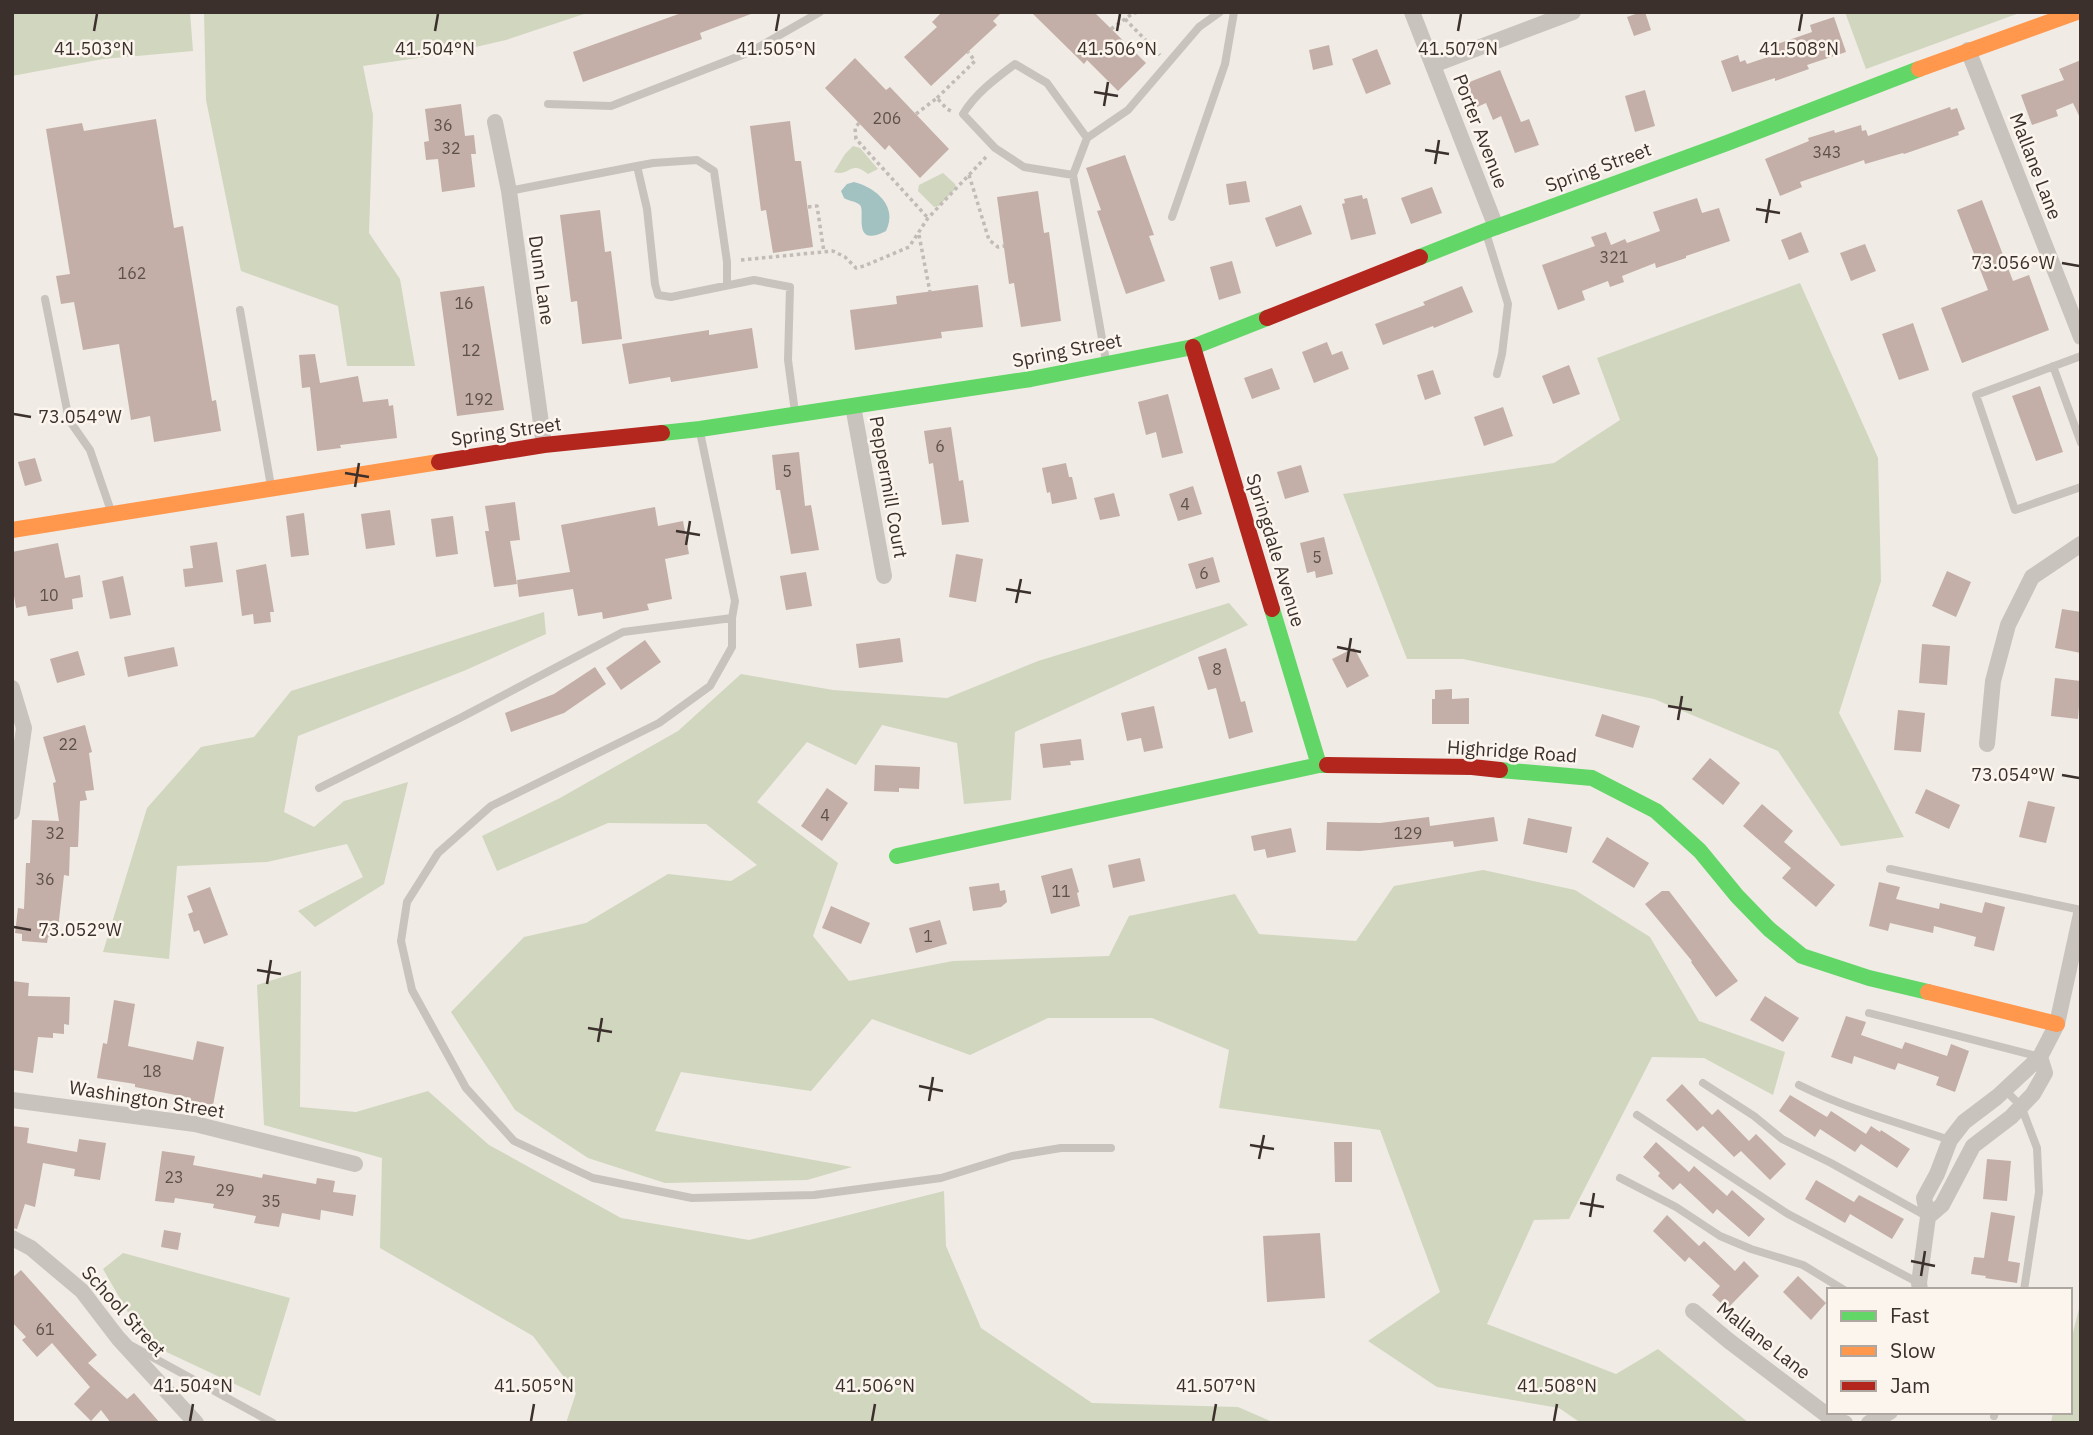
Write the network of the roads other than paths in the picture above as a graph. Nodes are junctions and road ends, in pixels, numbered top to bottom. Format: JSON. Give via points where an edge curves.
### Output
{"nodes":[{"id":1,"x":820,"y":12,"type":"edge"},
{"id":2,"x":1220,"y":12,"type":"edge"},
{"id":3,"x":1234,"y":12,"type":"edge"},
{"id":4,"x":1412,"y":12,"type":"edge"},
{"id":5,"x":1573,"y":12,"type":"edge"},
{"id":6,"x":2077,"y":12,"type":"edge"},
{"id":7,"x":1968,"y":50,"type":"junction"},
{"id":8,"x":1433,"y":65,"type":"junction"},
{"id":9,"x":548,"y":104,"type":"dead end"},
{"id":10,"x":495,"y":122,"type":"dead end"},
{"id":11,"x":1087,"y":138,"type":"junction"},
{"id":12,"x":637,"y":166,"type":"junction"},
{"id":13,"x":1073,"y":175,"type":"junction"},
{"id":14,"x":509,"y":191,"type":"junction"},
{"id":15,"x":1172,"y":217,"type":"dead end"},
{"id":16,"x":1491,"y":229,"type":"junction"},
{"id":17,"x":727,"y":285,"type":"junction"},
{"id":18,"x":45,"y":299,"type":"dead end"},
{"id":19,"x":240,"y":310,"type":"dead end"},
{"id":20,"x":2081,"y":337,"type":"edge"},
{"id":21,"x":1193,"y":347,"type":"junction"},
{"id":22,"x":2081,"y":356,"type":"edge"},
{"id":23,"x":1107,"y":364,"type":"junction"},
{"id":24,"x":2053,"y":366,"type":"junction"},
{"id":25,"x":1496,"y":374,"type":"dead end"},
{"id":26,"x":853,"y":405,"type":"junction"},
{"id":27,"x":795,"y":415,"type":"junction"},
{"id":28,"x":700,"y":429,"type":"junction"},
{"id":29,"x":2081,"y":443,"type":"edge"},
{"id":30,"x":544,"y":445,"type":"junction"},
{"id":31,"x":2081,"y":487,"type":"edge"},
{"id":32,"x":271,"y":489,"type":"junction"},
{"id":33,"x":112,"y":514,"type":"junction"},
{"id":34,"x":12,"y":530,"type":"edge"},
{"id":35,"x":2081,"y":544,"type":"edge"},
{"id":36,"x":884,"y":576,"type":"dead end"},
{"id":37,"x":732,"y":618,"type":"junction"},
{"id":38,"x":12,"y":688,"type":"edge"},
{"id":39,"x":1987,"y":744,"type":"dead end"},
{"id":40,"x":1319,"y":765,"type":"junction"},
{"id":41,"x":320,"y":788,"type":"dead end"},
{"id":42,"x":12,"y":812,"type":"edge"},
{"id":43,"x":897,"y":856,"type":"dead end"},
{"id":44,"x":1890,"y":869,"type":"dead end"},
{"id":45,"x":2081,"y":912,"type":"edge"},
{"id":46,"x":1869,"y":1013,"type":"dead end"},
{"id":47,"x":2057,"y":1024,"type":"junction"},
{"id":48,"x":2040,"y":1056,"type":"junction"},
{"id":49,"x":1703,"y":1083,"type":"dead end"},
{"id":50,"x":1799,"y":1085,"type":"dead end"},
{"id":51,"x":2004,"y":1089,"type":"junction"},
{"id":52,"x":12,"y":1100,"type":"edge"},
{"id":53,"x":2021,"y":1106,"type":"junction"},
{"id":54,"x":1637,"y":1115,"type":"dead end"},
{"id":55,"x":1950,"y":1140,"type":"junction"},
{"id":56,"x":1111,"y":1148,"type":"dead end"},
{"id":57,"x":355,"y":1164,"type":"dead end"},
{"id":58,"x":1620,"y":1178,"type":"dead end"},
{"id":59,"x":1928,"y":1217,"type":"junction"},
{"id":60,"x":12,"y":1238,"type":"edge"},
{"id":61,"x":1920,"y":1286,"type":"edge"},
{"id":62,"x":1841,"y":1288,"type":"edge"},
{"id":63,"x":2024,"y":1288,"type":"edge"},
{"id":64,"x":1693,"y":1311,"type":"dead end"},
{"id":65,"x":118,"y":1338,"type":"junction"},
{"id":66,"x":1886,"y":1414,"type":"edge"},
{"id":67,"x":196,"y":1423,"type":"edge"},
{"id":68,"x":273,"y":1423,"type":"edge"},
{"id":69,"x":1845,"y":1423,"type":"edge"},
{"id":70,"x":1869,"y":1423,"type":"edge"}],
"edges":[{"from":1,"to":9,"type":"lane","via":[[750,52],[611,106]]},
{"from":2,"to":11,"type":"lane","via":[[1199,27],[1128,110]]},
{"from":3,"to":15,"type":"lane","via":[[1225,64]]},
{"from":4,"to":8,"type":"street","name":"Porter Avenue"},
{"from":5,"to":8,"type":"street"},
{"from":6,"to":7,"type":"main road","name":"Spring Street"},
{"from":7,"to":16,"type":"main road","name":"Spring Street"},
{"from":7,"to":20,"type":"street","name":"Mallane Lane"},
{"from":8,"to":16,"type":"street","name":"Porter Avenue"},
{"from":10,"to":14,"type":"street","name":"Dunn Lane"},
{"from":11,"to":13,"type":"lane"},
{"from":11,"to":13,"type":"lane","via":[[1047,83],[1015,64],[993,79],[963,114],[995,148],[1024,167]]},
{"from":12,"to":14,"type":"lane"},
{"from":12,"to":17,"type":"lane","via":[[697,159],[714,170]]},
{"from":12,"to":17,"type":"lane","via":[[659,295],[671,297]]},
{"from":13,"to":23,"type":"lane"},
{"from":14,"to":30,"type":"street","name":"Dunn Lane"},
{"from":16,"to":21,"type":"main road","name":"Spring Street"},
{"from":16,"to":25,"type":"lane","via":[[1508,304]]},
{"from":17,"to":27,"type":"lane","via":[[754,280],[790,287],[788,360]]},
{"from":18,"to":33,"type":"lane","via":[[69,420],[90,450]]},
{"from":19,"to":32,"type":"lane"},
{"from":21,"to":23,"type":"main road","name":"Spring Street"},
{"from":21,"to":40,"type":"main road","name":"Springdale Avenue"},
{"from":22,"to":24,"type":"lane"},
{"from":23,"to":26,"type":"main road","name":"Spring Street"},
{"from":24,"to":29,"type":"lane"},
{"from":24,"to":31,"type":"lane","via":[[1976,395],[2015,510]]},
{"from":26,"to":27,"type":"main road","name":"Spring Street"},
{"from":26,"to":36,"type":"street","name":"Peppermill Court"},
{"from":27,"to":28,"type":"main road","name":"Spring Street"},
{"from":28,"to":30,"type":"main road","name":"Spring Street"},
{"from":28,"to":37,"type":"lane","via":[[735,600]]},
{"from":30,"to":32,"type":"main road","name":"Spring Street"},
{"from":32,"to":33,"type":"main road","name":"Spring Street"},
{"from":33,"to":34,"type":"main road","name":"Spring Street"},
{"from":35,"to":39,"type":"street","via":[[2032,577],[2008,625],[1993,681]]},
{"from":37,"to":41,"type":"lane","via":[[622,632]]},
{"from":37,"to":56,"type":"lane","via":[[732,647],[710,686],[659,723],[491,806],[438,853],[407,902],[401,941],[412,990],[466,1088],[514,1141],[593,1178],[692,1198],[814,1195],[941,1178],[1049,1150]]},
{"from":38,"to":42,"type":"street","via":[[24,728]]},
{"from":40,"to":43,"type":"main road","name":"Highridge Road"},
{"from":40,"to":47,"type":"main road","name":"Highridge Road","via":[[1472,767],[1592,778],[1656,811],[1700,851],[1769,929],[1802,956],[1869,978]]},
{"from":44,"to":45,"type":"lane"},
{"from":45,"to":47,"type":"street"},
{"from":46,"to":48,"type":"lane"},
{"from":47,"to":48,"type":"street"},
{"from":48,"to":51,"type":"street"},
{"from":48,"to":53,"type":"street","via":[[2045,1073]]},
{"from":49,"to":59,"type":"lane","via":[[1782,1139]]},
{"from":50,"to":55,"type":"lane"},
{"from":51,"to":53,"type":"lane"},
{"from":51,"to":55,"type":"street"},
{"from":52,"to":57,"type":"street","name":"Washington Street","via":[[195,1124]]},
{"from":53,"to":59,"type":"street","via":[[1973,1146],[1942,1205]]},
{"from":53,"to":63,"type":"lane","via":[[2037,1148],[2039,1192]]},
{"from":54,"to":61,"type":"lane","via":[[1787,1214]]},
{"from":55,"to":59,"type":"street","via":[[1924,1198]]},
{"from":58,"to":62,"type":"lane","via":[[1720,1236],[1803,1265]]},
{"from":59,"to":61,"type":"street"},
{"from":60,"to":65,"type":"street","name":"School Street","via":[[82,1291]]},
{"from":64,"to":69,"type":"street","name":"Mallane Lane","via":[[1836,1422]]},
{"from":65,"to":67,"type":"street","name":"School Street"},
{"from":65,"to":68,"type":"lane"},
{"from":66,"to":70,"type":"street"}]}
